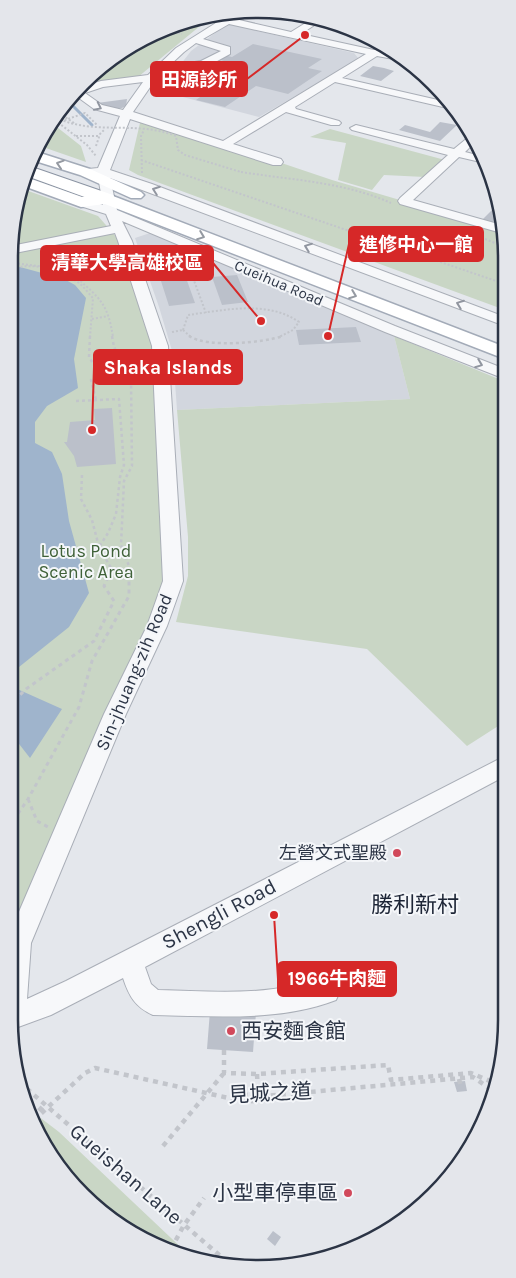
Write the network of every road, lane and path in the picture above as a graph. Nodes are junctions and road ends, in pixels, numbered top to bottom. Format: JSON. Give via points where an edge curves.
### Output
{"nodes":[{"id":1,"x":225,"y":20,"type":"joint"},
{"id":2,"x":310,"y":23,"type":"edge"},
{"id":3,"x":292,"y":34,"type":"junction"},
{"id":4,"x":195,"y":40,"type":"junction"},
{"id":5,"x":379,"y":51,"type":"edge"},
{"id":6,"x":375,"y":53,"type":"junction"},
{"id":7,"x":388,"y":56,"type":"edge"},
{"id":8,"x":154,"y":75,"type":"junction"},
{"id":9,"x":333,"y":79,"type":"junction"},
{"id":10,"x":88,"y":88,"type":"edge"},
{"id":11,"x":81,"y":95,"type":"edge"},
{"id":12,"x":441,"y":102,"type":"edge"},
{"id":13,"x":289,"y":106,"type":"junction"},
{"id":14,"x":84,"y":113,"type":"dead end"},
{"id":15,"x":126,"y":114,"type":"junction"},
{"id":16,"x":62,"y":119,"type":"edge"},
{"id":17,"x":62,"y":119,"type":"edge"},
{"id":18,"x":62,"y":119,"type":"edge"},
{"id":19,"x":61,"y":121,"type":"edge"},
{"id":20,"x":335,"y":123,"type":"dead end"},
{"id":21,"x":96,"y":126,"type":"dead end"},
{"id":22,"x":356,"y":128,"type":"dead end"},
{"id":23,"x":144,"y":133,"type":"dead end"},
{"id":24,"x":76,"y":136,"type":"junction"},
{"id":25,"x":99,"y":136,"type":"dead end"},
{"id":26,"x":468,"y":142,"type":"edge"},
{"id":27,"x":224,"y":145,"type":"junction"},
{"id":28,"x":456,"y":153,"type":"junction"},
{"id":29,"x":93,"y":155,"type":"dead end"},
{"id":30,"x":40,"y":157,"type":"edge"},
{"id":31,"x":477,"y":158,"type":"edge"},
{"id":32,"x":141,"y":160,"type":"junction"},
{"id":33,"x":277,"y":162,"type":"dead end"},
{"id":34,"x":33,"y":172,"type":"edge"},
{"id":35,"x":144,"y":175,"type":"dead end"},
{"id":36,"x":30,"y":183,"type":"edge"},
{"id":37,"x":109,"y":199,"type":"junction"},
{"id":38,"x":401,"y":204,"type":"junction"},
{"id":39,"x":496,"y":228,"type":"edge"},
{"id":40,"x":481,"y":237,"type":"dead end"},
{"id":41,"x":102,"y":243,"type":"dead end"},
{"id":42,"x":498,"y":244,"type":"edge"},
{"id":43,"x":18,"y":246,"type":"edge"},
{"id":44,"x":186,"y":259,"type":"junction"},
{"id":45,"x":194,"y":259,"type":"dead end"},
{"id":46,"x":146,"y":261,"type":"dead end"},
{"id":47,"x":78,"y":262,"type":"junction"},
{"id":48,"x":18,"y":263,"type":"edge"},
{"id":49,"x":18,"y":266,"type":"edge"},
{"id":50,"x":62,"y":274,"type":"junction"},
{"id":51,"x":498,"y":282,"type":"edge"},
{"id":52,"x":206,"y":313,"type":"junction"},
{"id":53,"x":404,"y":314,"type":"junction"},
{"id":54,"x":109,"y":316,"type":"junction"},
{"id":55,"x":92,"y":319,"type":"junction"},
{"id":56,"x":498,"y":319,"type":"edge"},
{"id":57,"x":390,"y":329,"type":"junction"},
{"id":58,"x":183,"y":330,"type":"junction"},
{"id":59,"x":415,"y":330,"type":"junction"},
{"id":60,"x":446,"y":330,"type":"junction"},
{"id":61,"x":172,"y":332,"type":"dead end"},
{"id":62,"x":498,"y":334,"type":"edge"},
{"id":63,"x":428,"y":344,"type":"junction"},
{"id":64,"x":498,"y":350,"type":"edge"},
{"id":65,"x":498,"y":371,"type":"edge"},
{"id":66,"x":96,"y":400,"type":"junction"},
{"id":67,"x":76,"y":401,"type":"dead end"},
{"id":68,"x":82,"y":475,"type":"dead end"},
{"id":69,"x":120,"y":477,"type":"junction"},
{"id":70,"x":124,"y":481,"type":"junction"},
{"id":71,"x":99,"y":547,"type":"junction"},
{"id":72,"x":108,"y":614,"type":"junction"},
{"id":73,"x":117,"y":617,"type":"junction"},
{"id":74,"x":100,"y":630,"type":"junction"},
{"id":75,"x":108,"y":632,"type":"junction"},
{"id":76,"x":18,"y":697,"type":"edge"},
{"id":77,"x":498,"y":768,"type":"edge"},
{"id":78,"x":28,"y":799,"type":"junction"},
{"id":79,"x":18,"y":814,"type":"edge"},
{"id":80,"x":65,"y":834,"type":"junction"},
{"id":81,"x":18,"y":943,"type":"edge"},
{"id":82,"x":130,"y":961,"type":"junction"},
{"id":83,"x":327,"y":991,"type":"dead end"},
{"id":84,"x":18,"y":1015,"type":"edge"},
{"id":85,"x":224,"y":1050,"type":"dead end"},
{"id":86,"x":224,"y":1073,"type":"junction"},
{"id":87,"x":257,"y":1074,"type":"junction"},
{"id":88,"x":460,"y":1078,"type":"junction"},
{"id":89,"x":490,"y":1081,"type":"edge"},
{"id":90,"x":461,"y":1086,"type":"dead end"},
{"id":91,"x":489,"y":1088,"type":"edge"},
{"id":92,"x":28,"y":1090,"type":"edge"},
{"id":93,"x":273,"y":1094,"type":"junction"},
{"id":94,"x":45,"y":1104,"type":"junction"},
{"id":95,"x":37,"y":1114,"type":"edge"},
{"id":96,"x":37,"y":1115,"type":"edge"},
{"id":97,"x":164,"y":1146,"type":"dead end"},
{"id":98,"x":204,"y":1198,"type":"dead end"},
{"id":99,"x":184,"y":1225,"type":"junction"},
{"id":100,"x":173,"y":1245,"type":"edge"},
{"id":101,"x":222,"y":1257,"type":"edge"}],
"edges":[{"from":1,"to":3,"type":"street"},
{"from":1,"to":4,"type":"street"},
{"from":2,"to":3,"type":"street"},
{"from":3,"to":6,"type":"street"},
{"from":4,"to":8,"type":"street"},
{"from":4,"to":8,"type":"street","via":[[219,45],[226,48],[226,52],[204,64]]},
{"from":5,"to":6,"type":"street"},
{"from":6,"to":7,"type":"street"},
{"from":6,"to":9,"type":"street"},
{"from":8,"to":10,"type":"street"},
{"from":8,"to":15,"type":"street"},
{"from":9,"to":12,"type":"street","via":[[404,91]]},
{"from":9,"to":13,"type":"street"},
{"from":11,"to":15,"type":"street","one_way":true,"via":[[95,106]]},
{"from":13,"to":20,"type":"street","via":[[291,111]]},
{"from":13,"to":27,"type":"street"},
{"from":14,"to":16,"type":"path"},
{"from":15,"to":27,"type":"street"},
{"from":15,"to":37,"type":"street"},
{"from":17,"to":21,"type":"path","bridge":true,"via":[[84,127]]},
{"from":18,"to":38,"type":"path","bridge":true,"via":[[85,128],[154,128],[167,131],[176,136],[178,150],[185,156],[241,172],[346,188]]},
{"from":19,"to":24,"type":"path"},
{"from":22,"to":28,"type":"street"},
{"from":23,"to":32,"type":"path","via":[[141,136]]},
{"from":24,"to":25,"type":"path"},
{"from":24,"to":29,"type":"path"},
{"from":26,"to":28,"type":"street"},
{"from":27,"to":33,"type":"street"},
{"from":28,"to":31,"type":"street"},
{"from":28,"to":38,"type":"street"},
{"from":37,"to":30,"type":"main road","name":"Cueihua Road","one_way":true,"via":[[85,172]]},
{"from":32,"to":35,"type":"path"},
{"from":32,"to":51,"type":"path"},
{"from":34,"to":37,"type":"highway"},
{"from":36,"to":37,"type":"main road","name":"Cueihua Road","via":[[81,202]]},
{"from":37,"to":43,"type":"street"},
{"from":37,"to":53,"type":"main road","name":"Cueihua Road","one_way":true},
{"from":56,"to":37,"type":"street","name":"Cueihua Road","one_way":true,"via":[[148,187]]},
{"from":37,"to":57,"type":"street","name":"Cueihua Road"},
{"from":37,"to":62,"type":"main road","name":"Cueihua Road"},
{"from":37,"to":80,"type":"street","name":"Sin-jhuang-zih Road","via":[[160,346],[173,581],[157,626],[115,714]]},
{"from":38,"to":39,"type":"street"},
{"from":40,"to":42,"type":"path"},
{"from":41,"to":47,"type":"path"},
{"from":44,"to":45,"type":"path"},
{"from":44,"to":46,"type":"path"},
{"from":44,"to":52,"type":"path"},
{"from":47,"to":48,"type":"path","via":[[65,258],[47,267]]},
{"from":47,"to":50,"type":"path"},
{"from":47,"to":54,"type":"path","via":[[89,266],[77,278],[100,298]]},
{"from":49,"to":50,"type":"path"},
{"from":50,"to":55,"type":"path","via":[[78,282],[93,298]]},
{"from":52,"to":58,"type":"path","via":[[188,315]]},
{"from":52,"to":58,"type":"path","via":[[281,312],[299,322],[297,329],[267,341],[207,341],[190,337]]},
{"from":53,"to":59,"type":"street"},
{"from":53,"to":60,"type":"main road","name":"Cueihua Road"},
{"from":54,"to":55,"type":"path"},
{"from":54,"to":70,"type":"path","via":[[114,347],[131,378],[132,466]]},
{"from":55,"to":66,"type":"path","via":[[90,357],[98,371],[91,380]]},
{"from":57,"to":59,"type":"street"},
{"from":57,"to":63,"type":"street","name":"Cueihua Road"},
{"from":58,"to":61,"type":"path"},
{"from":59,"to":60,"type":"street"},
{"from":59,"to":63,"type":"street"},
{"from":60,"to":64,"type":"main road","name":"Cueihua Road"},
{"from":63,"to":65,"type":"street","name":"Cueihua Road","one_way":true},
{"from":66,"to":67,"type":"path"},
{"from":66,"to":69,"type":"path","via":[[119,399],[124,465]]},
{"from":68,"to":71,"type":"path","via":[[81,499],[92,520]]},
{"from":69,"to":70,"type":"path"},
{"from":69,"to":71,"type":"path","via":[[116,514]]},
{"from":70,"to":73,"type":"path","via":[[121,545],[129,566],[129,596]]},
{"from":71,"to":72,"type":"path","via":[[111,568],[104,586],[114,601]]},
{"from":72,"to":73,"type":"path"},
{"from":72,"to":74,"type":"path"},
{"from":73,"to":75,"type":"path"},
{"from":74,"to":75,"type":"path"},
{"from":74,"to":76,"type":"path","via":[[94,641]]},
{"from":75,"to":78,"type":"path","via":[[92,661],[79,707]]},
{"from":77,"to":82,"type":"street","name":"Shengli Road"},
{"from":78,"to":79,"type":"path"},
{"from":78,"to":80,"type":"path","via":[[37,821]]},
{"from":80,"to":81,"type":"street","name":"Sin-jhuang-zih Road"},
{"from":82,"to":83,"type":"street","via":[[141,992],[153,1002],[243,1004]]},
{"from":82,"to":84,"type":"street","name":"Shengli Road"},
{"from":85,"to":86,"type":"path"},
{"from":86,"to":87,"type":"path"},
{"from":86,"to":97,"type":"path"},
{"from":87,"to":89,"type":"path","via":[[388,1065],[391,1080],[471,1072]]},
{"from":87,"to":93,"type":"path","bridge":true,"via":[[258,1094],[243,1096],[243,1102],[274,1099]]},
{"from":88,"to":90,"type":"path"},
{"from":88,"to":91,"type":"path","name":"見城之道","bridge":true,"via":[[473,1077]]},
{"from":88,"to":93,"type":"path","name":"見城之道","bridge":true},
{"from":92,"to":94,"type":"path","name":"Gueishan Lane"},
{"from":93,"to":96,"type":"path","name":"見城之道","bridge":true,"via":[[233,1099],[95,1068]]},
{"from":94,"to":95,"type":"path"},
{"from":94,"to":99,"type":"path","name":"Gueishan Lane"},
{"from":98,"to":99,"type":"path"},
{"from":99,"to":100,"type":"path"},
{"from":99,"to":101,"type":"path","name":"Gueishan Lane"}]}
